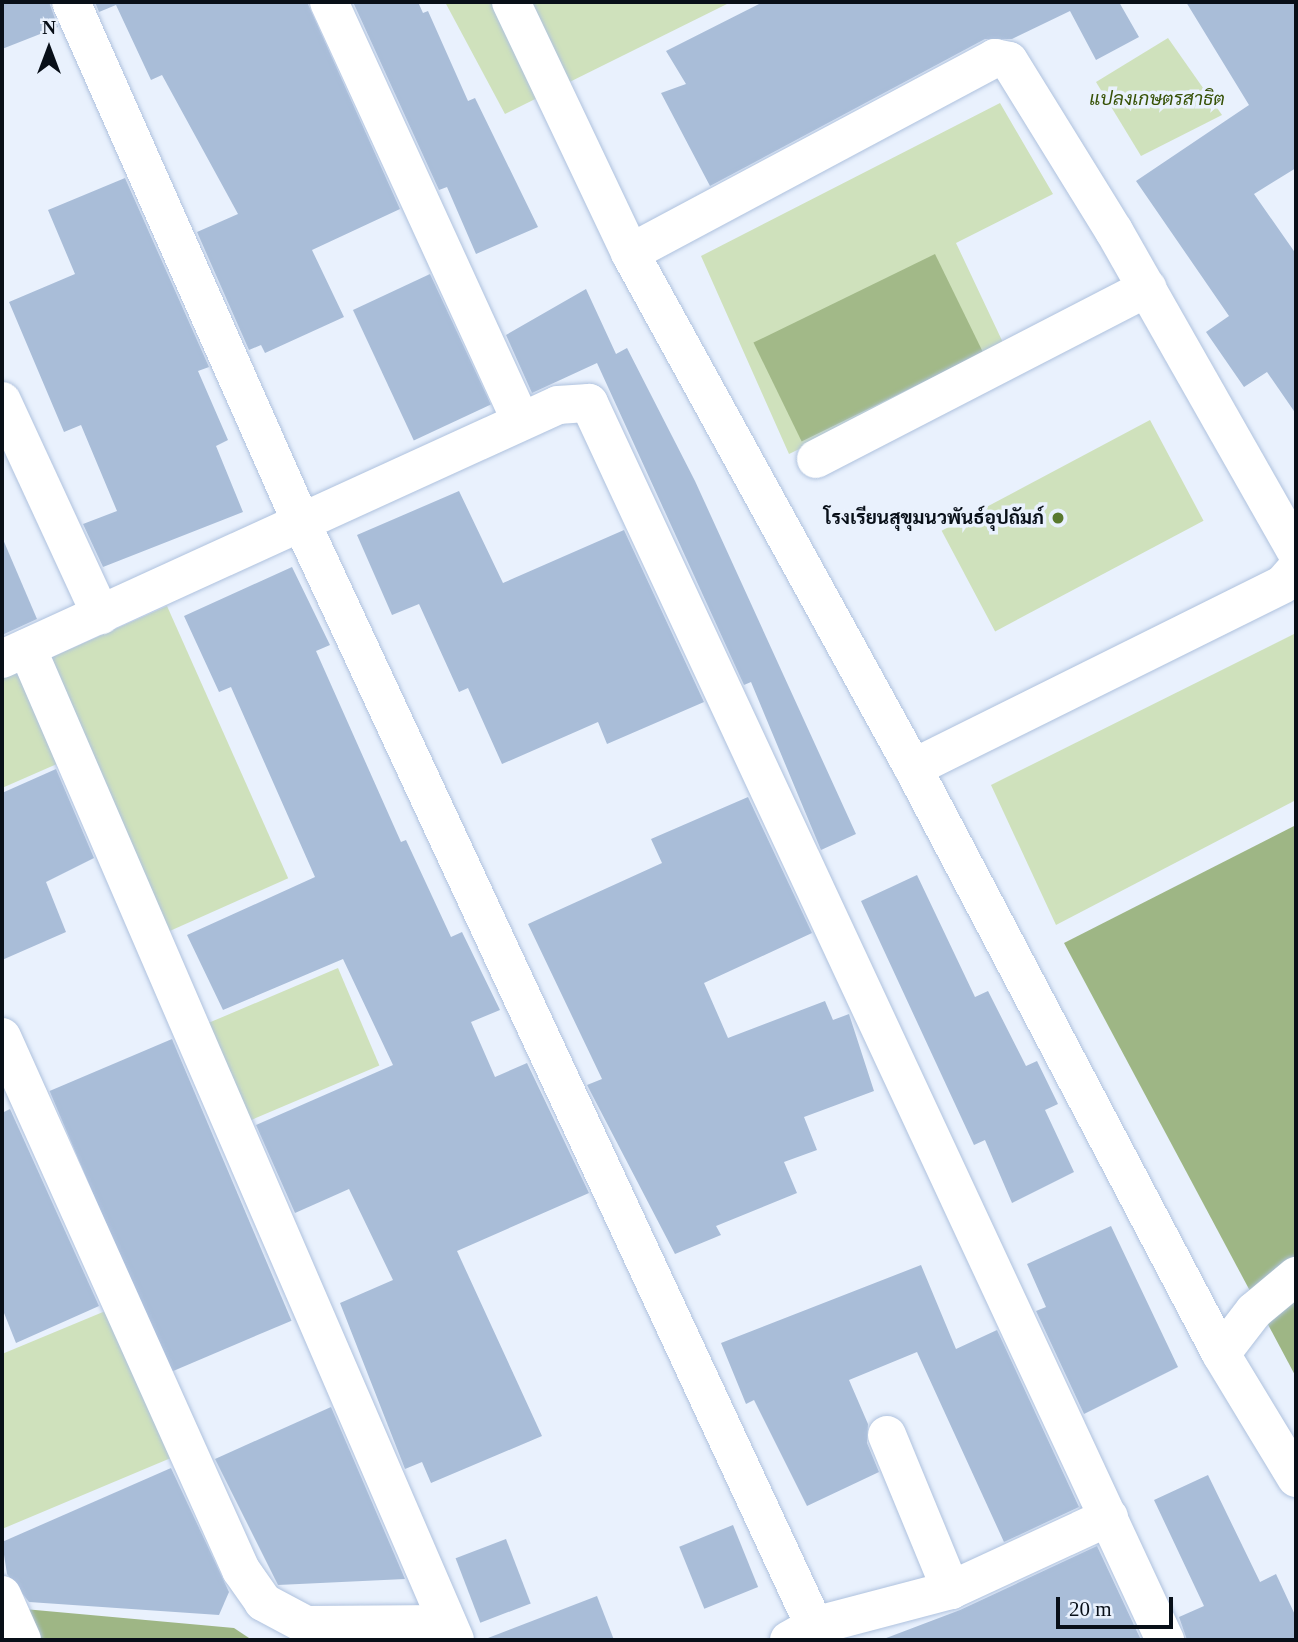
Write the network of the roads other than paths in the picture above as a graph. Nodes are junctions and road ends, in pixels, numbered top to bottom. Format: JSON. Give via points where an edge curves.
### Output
{"nodes":[{"id":1,"x":71,"y":2,"type":"edge"},
{"id":2,"x":329,"y":2,"type":"edge"},
{"id":3,"x":511,"y":2,"type":"edge"},
{"id":4,"x":630,"y":253,"type":"junction"},
{"id":5,"x":1147,"y":288,"type":"junction"},
{"id":6,"x":2,"y":401,"type":"edge"},
{"id":7,"x":521,"y":421,"type":"junction"},
{"id":8,"x":816,"y":459,"type":"dead end"},
{"id":9,"x":302,"y":524,"type":"junction"},
{"id":10,"x":1296,"y":552,"type":"edge"},
{"id":11,"x":1296,"y":569,"type":"edge"},
{"id":12,"x":101,"y":615,"type":"junction"},
{"id":13,"x":15,"y":653,"type":"edge"},
{"id":14,"x":913,"y":768,"type":"junction"},
{"id":15,"x":2,"y":1037,"type":"edge"},
{"id":16,"x":1296,"y":1276,"type":"edge"},
{"id":17,"x":1221,"y":1354,"type":"junction"},
{"id":18,"x":887,"y":1435,"type":"dead end"},
{"id":19,"x":1296,"y":1478,"type":"edge"},
{"id":20,"x":1109,"y":1517,"type":"junction"},
{"id":21,"x":951,"y":1590,"type":"junction"},
{"id":22,"x":2,"y":1595,"type":"edge"},
{"id":23,"x":451,"y":1632,"type":"edge"},
{"id":24,"x":808,"y":1636,"type":"edge"},
{"id":25,"x":22,"y":1640,"type":"edge"},
{"id":26,"x":1165,"y":1640,"type":"edge"}],
"edges":[{"from":1,"to":9,"type":"street"},
{"from":2,"to":7,"type":"street"},
{"from":3,"to":4,"type":"street"},
{"from":4,"to":5,"type":"street","via":[[995,58],[1020,71]]},
{"from":4,"to":14,"type":"street"},
{"from":5,"to":8,"type":"street"},
{"from":5,"to":10,"type":"street"},
{"from":6,"to":12,"type":"street"},
{"from":7,"to":9,"type":"street"},
{"from":7,"to":20,"type":"street","via":[[580,399],[597,414]]},
{"from":9,"to":12,"type":"street"},
{"from":9,"to":24,"type":"street"},
{"from":11,"to":14,"type":"street","via":[[1283,584]]},
{"from":12,"to":13,"type":"street"},
{"from":13,"to":23,"type":"street"},
{"from":14,"to":17,"type":"street"},
{"from":15,"to":23,"type":"street","via":[[241,1570],[263,1602],[282,1616],[317,1627]]},
{"from":16,"to":17,"type":"street","via":[[1254,1311]]},
{"from":17,"to":19,"type":"street"},
{"from":18,"to":21,"type":"street"},
{"from":20,"to":21,"type":"street"},
{"from":20,"to":26,"type":"street"},
{"from":21,"to":24,"type":"street"},
{"from":22,"to":25,"type":"street"}]}
